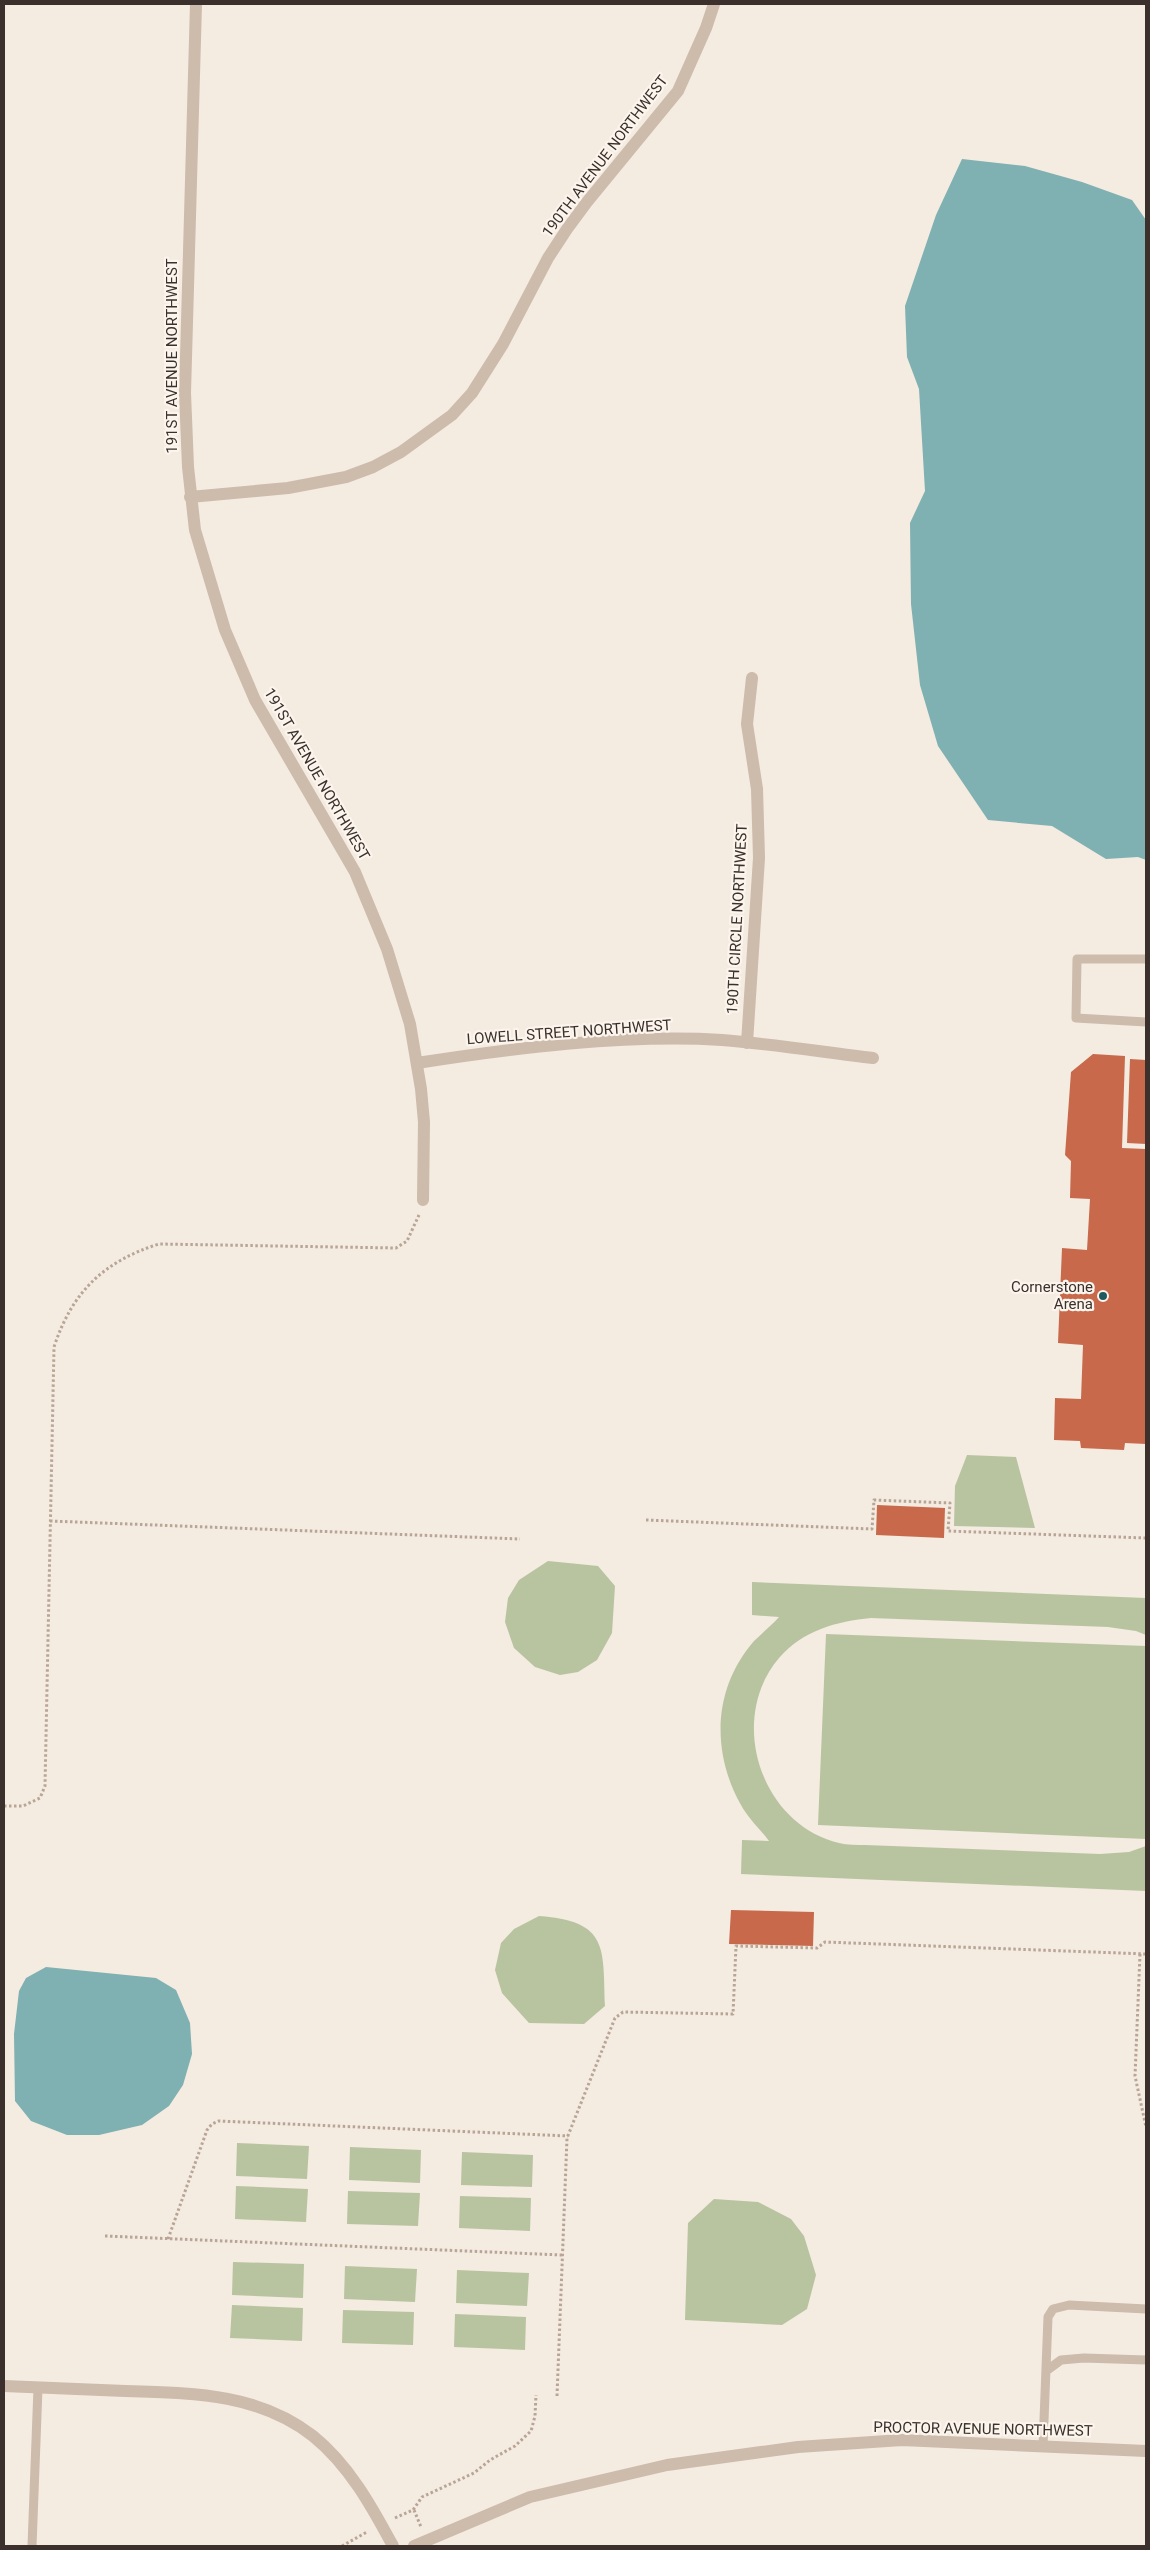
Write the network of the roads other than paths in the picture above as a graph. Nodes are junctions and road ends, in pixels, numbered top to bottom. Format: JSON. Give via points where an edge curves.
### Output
{"nodes":[{"id":1,"x":196,"y":4,"type":"edge"},
{"id":2,"x":714,"y":4,"type":"edge"},
{"id":3,"x":190,"y":497,"type":"junction"},
{"id":4,"x":752,"y":678,"type":"dead end"},
{"id":5,"x":1146,"y":959,"type":"edge"},
{"id":6,"x":1146,"y":1022,"type":"edge"},
{"id":7,"x":747,"y":1043,"type":"junction"},
{"id":8,"x":872,"y":1058,"type":"dead end"},
{"id":9,"x":417,"y":1063,"type":"junction"},
{"id":10,"x":423,"y":1200,"type":"road end"},
{"id":11,"x":1146,"y":2308,"type":"edge"},
{"id":12,"x":1146,"y":2360,"type":"edge"},
{"id":13,"x":1046,"y":2371,"type":"junction"},
{"id":14,"x":4,"y":2386,"type":"edge"},
{"id":15,"x":38,"y":2388,"type":"junction"},
{"id":16,"x":1043,"y":2446,"type":"junction"},
{"id":17,"x":1146,"y":2451,"type":"edge"},
{"id":18,"x":32,"y":2546,"type":"edge"},
{"id":19,"x":393,"y":2546,"type":"edge"},
{"id":20,"x":414,"y":2546,"type":"edge"}],
"edges":[{"from":1,"to":3,"type":"street","name":"191ST AVENUE NORTHWEST","via":[[185,393]]},
{"from":2,"to":3,"type":"street","name":"190TH AVENUE NORTHWEST","via":[[678,91],[567,229],[488,368],[472,393],[452,414],[401,452],[346,477],[288,488]]},
{"from":3,"to":9,"type":"street","name":"191ST AVENUE NORTHWEST","via":[[203,563],[224,630],[273,735],[335,836],[372,910],[400,989]]},
{"from":4,"to":7,"type":"street","name":"190TH CIRCLE NORTHWEST","via":[[747,724],[757,789],[759,858]]},
{"from":5,"to":6,"type":"lane","via":[[1077,958],[1076,1018]]},
{"from":7,"to":8,"type":"street","name":"LOWELL STREET NORTHWEST"},
{"from":7,"to":9,"type":"street","name":"LOWELL STREET NORTHWEST","via":[[689,1039],[612,1042]]},
{"from":9,"to":10,"type":"street","name":"191ST AVENUE NORTHWEST","via":[[424,1122]]},
{"from":11,"to":13,"type":"lane","via":[[1069,2305],[1054,2308],[1048,2318]]},
{"from":12,"to":13,"type":"lane","via":[[1061,2360]]},
{"from":13,"to":16,"type":"lane"},
{"from":14,"to":15,"type":"street"},
{"from":15,"to":18,"type":"lane"},
{"from":15,"to":19,"type":"street","via":[[218,2396],[261,2406],[298,2425],[328,2450],[350,2476]]},
{"from":16,"to":17,"type":"street","name":"PROCTOR AVENUE NORTHWEST"},
{"from":16,"to":20,"type":"street","name":"PROCTOR AVENUE NORTHWEST","via":[[902,2440],[798,2447],[667,2465],[530,2497]]}]}
